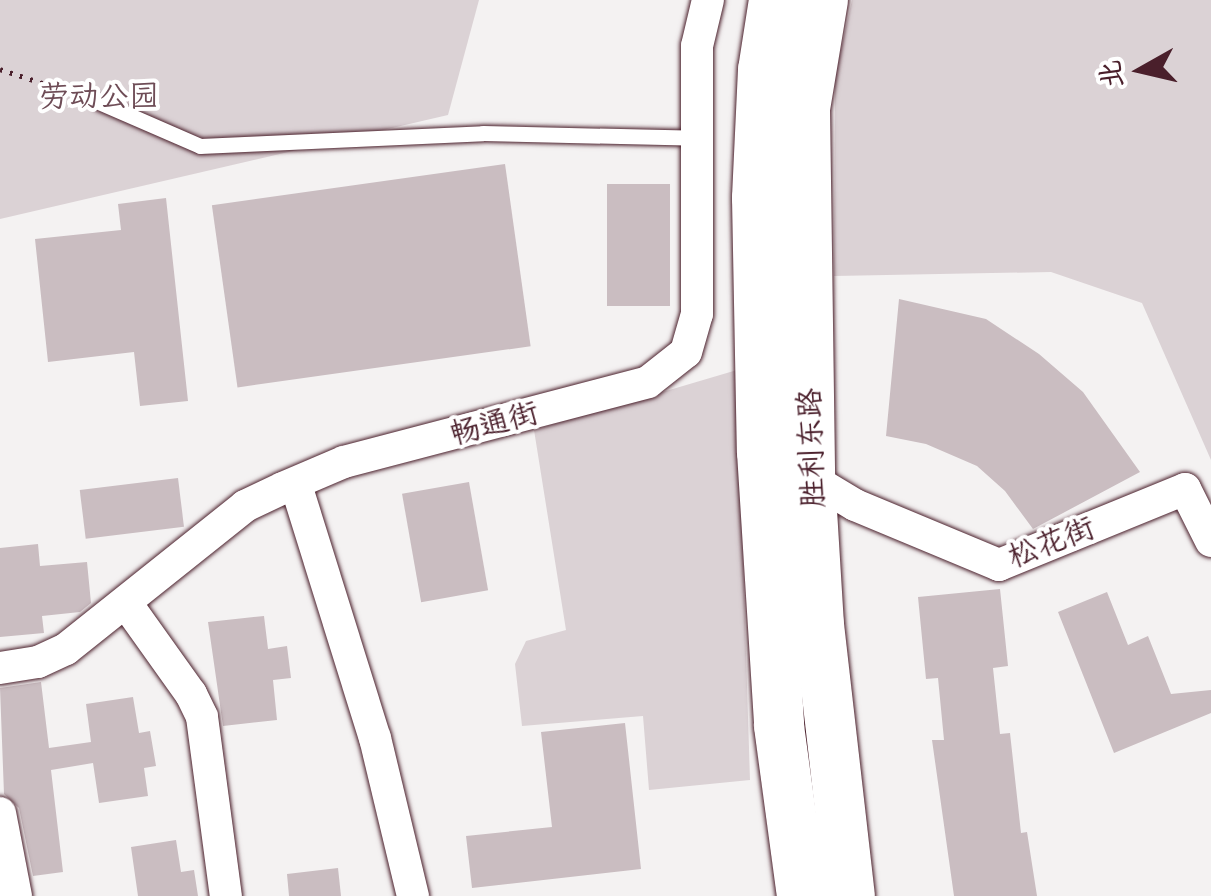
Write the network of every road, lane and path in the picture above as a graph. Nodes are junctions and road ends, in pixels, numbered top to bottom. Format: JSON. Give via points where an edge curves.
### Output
{"nodes":[{"id":1,"x":708,"y":0,"type":"edge"},
{"id":2,"x":774,"y":0,"type":"edge"},
{"id":3,"x":824,"y":0,"type":"edge"},
{"id":4,"x":0,"y":69,"type":"edge"},
{"id":5,"x":100,"y":102,"type":"joint"},
{"id":6,"x":697,"y":138,"type":"junction"},
{"id":7,"x":810,"y":478,"type":"junction"},
{"id":8,"x":296,"y":485,"type":"junction"},
{"id":9,"x":1211,"y":541,"type":"edge"},
{"id":10,"x":126,"y":603,"type":"junction"},
{"id":11,"x":0,"y":668,"type":"edge"},
{"id":12,"x":0,"y":814,"type":"edge"},
{"id":13,"x":16,"y":896,"type":"edge"},
{"id":14,"x":226,"y":896,"type":"edge"},
{"id":15,"x":414,"y":896,"type":"edge"},
{"id":16,"x":802,"y":896,"type":"edge"},
{"id":17,"x":850,"y":896,"type":"edge"}],
"edges":[{"from":1,"to":6,"type":"street","name":"畅通街","via":[[697,46]]},
{"from":2,"to":16,"type":"main road","via":[[763,70],[758,198],[762,472],[779,726]]},
{"from":3,"to":7,"type":"main road","name":"胜利东路","via":[[806,109]]},
{"from":4,"to":5,"type":"path"},
{"from":5,"to":6,"type":"lane","via":[[200,146],[483,132]]},
{"from":6,"to":8,"type":"street","name":"畅通街","via":[[697,314],[686,352],[648,382],[344,462]]},
{"from":7,"to":9,"type":"street","name":"松花街","via":[[856,505],[999,565],[1186,488]]},
{"from":7,"to":17,"type":"main road","name":"胜利东路","via":[[819,625]]},
{"from":8,"to":10,"type":"street","name":"畅通街","via":[[245,506]]},
{"from":8,"to":15,"type":"street","via":[[375,738]]},
{"from":10,"to":11,"type":"street","name":"畅通街","via":[[66,649]]},
{"from":10,"to":14,"type":"street","via":[[202,717]]},
{"from":12,"to":13,"type":"street"}]}
